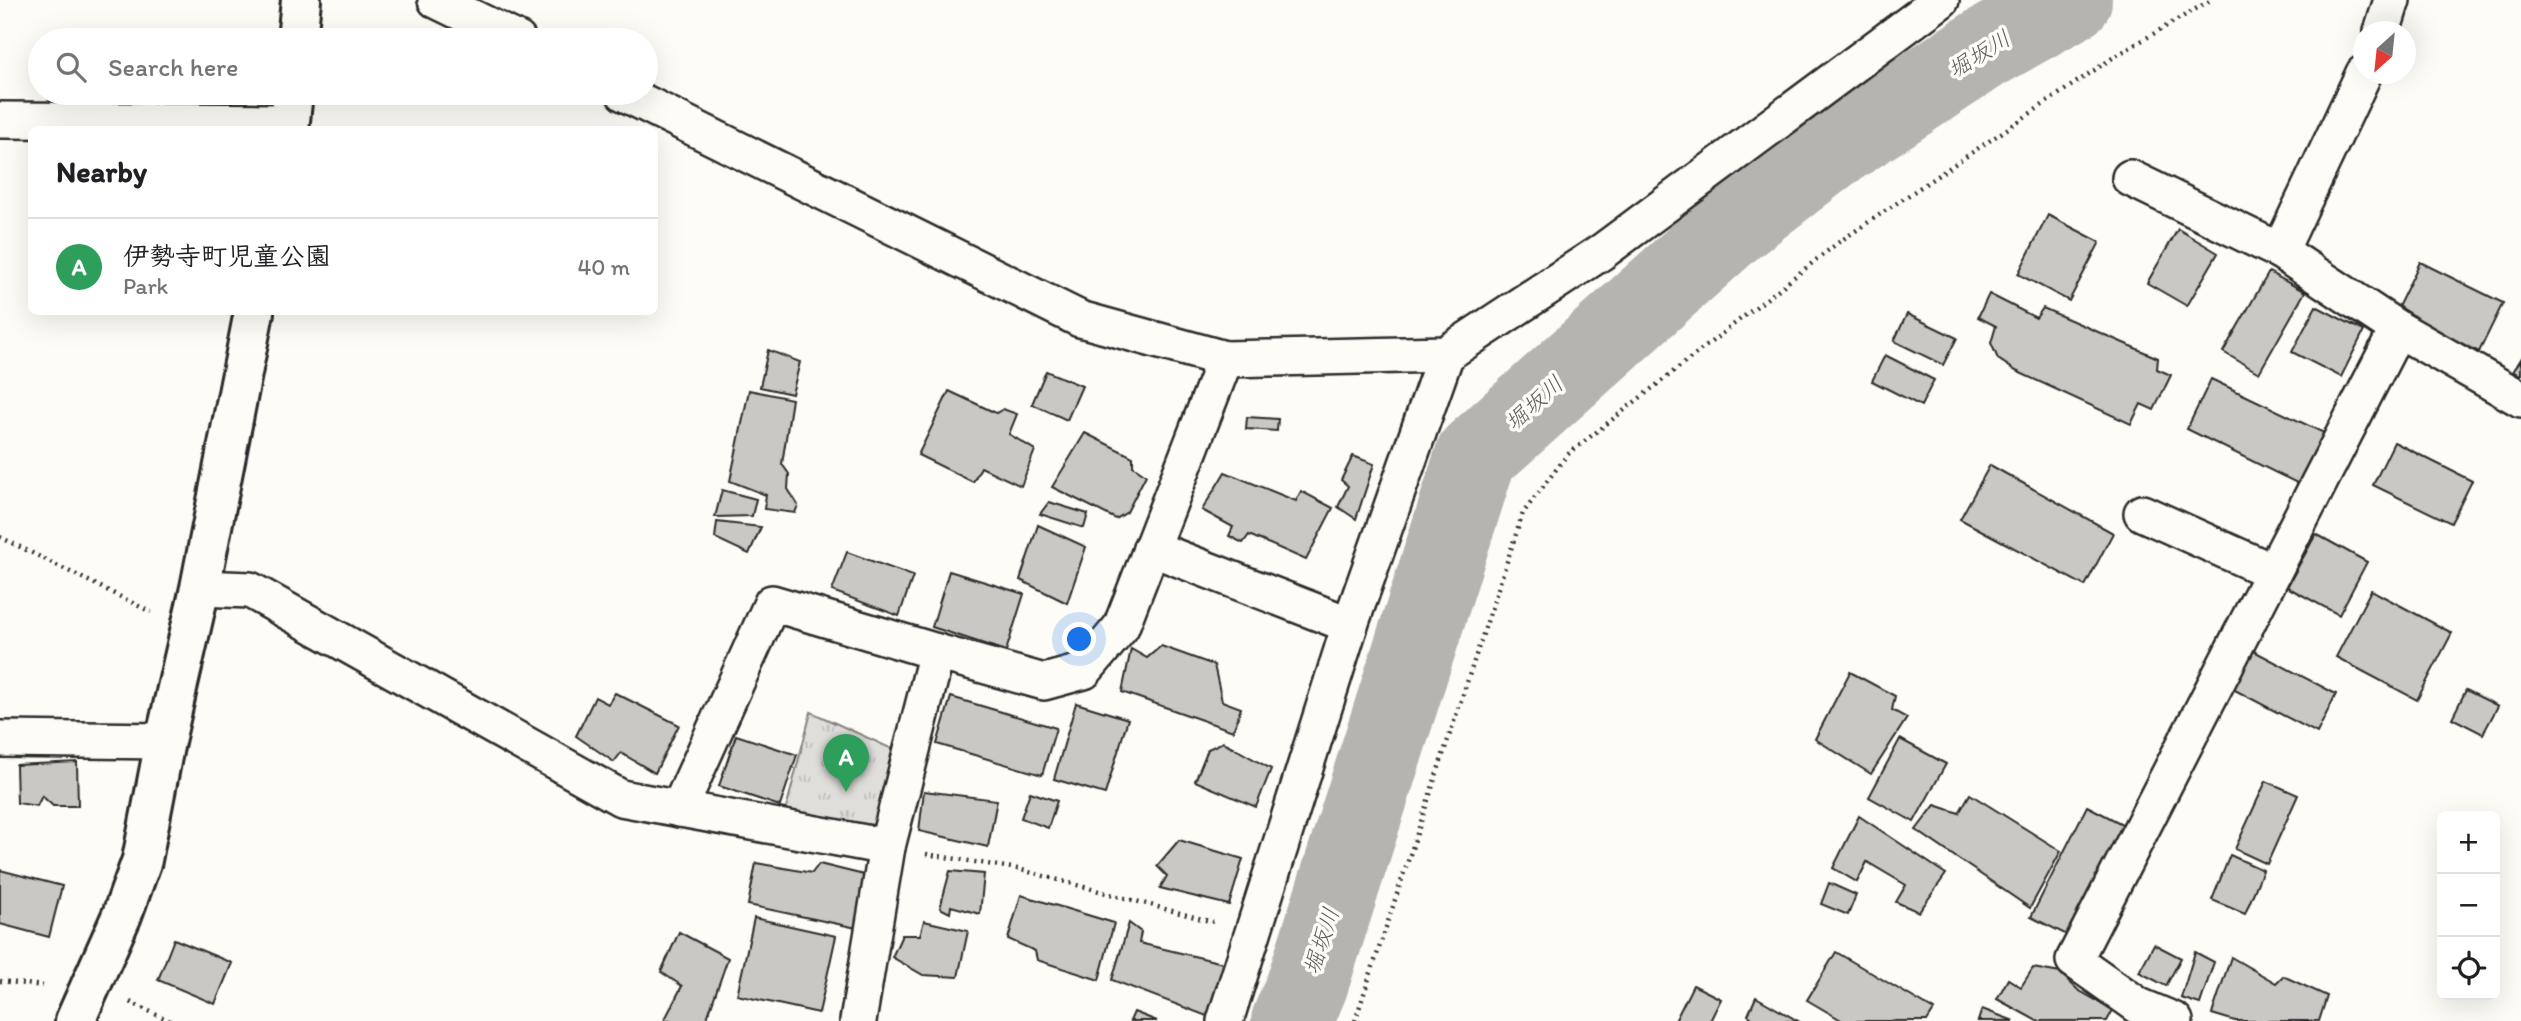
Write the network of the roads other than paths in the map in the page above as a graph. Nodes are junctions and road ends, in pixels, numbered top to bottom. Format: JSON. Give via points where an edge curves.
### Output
{"nodes":[{"id":1,"x":301,"y":0,"type":"edge"},
{"id":2,"x":436,"y":0,"type":"edge"},
{"id":3,"x":1941,"y":0,"type":"edge"},
{"id":4,"x":2392,"y":0,"type":"edge"},
{"id":5,"x":2385,"y":21,"type":"edge"},
{"id":6,"x":298,"y":28,"type":"edge"},
{"id":7,"x":493,"y":28,"type":"edge"},
{"id":8,"x":2359,"y":84,"type":"edge"},
{"id":9,"x":648,"y":105,"type":"edge"},
{"id":10,"x":291,"y":115,"type":"edge"},
{"id":11,"x":0,"y":120,"type":"edge"},
{"id":12,"x":2130,"y":178,"type":"dead end"},
{"id":13,"x":2280,"y":251,"type":"junction"},
{"id":14,"x":253,"y":315,"type":"edge"},
{"id":15,"x":2398,"y":329,"type":"junction"},
{"id":16,"x":1446,"y":354,"type":"junction"},
{"id":17,"x":1225,"y":359,"type":"junction"},
{"id":18,"x":2521,"y":399,"type":"edge"},
{"id":19,"x":2142,"y":513,"type":"dead end"},
{"id":20,"x":1151,"y":548,"type":"junction"},
{"id":21,"x":2273,"y":572,"type":"junction"},
{"id":22,"x":200,"y":587,"type":"junction"},
{"id":23,"x":1350,"y":625,"type":"junction"},
{"id":24,"x":937,"y":652,"type":"junction"},
{"id":25,"x":0,"y":739,"type":"edge"},
{"id":26,"x":165,"y":741,"type":"junction"},
{"id":27,"x":679,"y":809,"type":"junction"},
{"id":28,"x":887,"y":847,"type":"junction"},
{"id":29,"x":81,"y":1010,"type":"edge"},
{"id":30,"x":2136,"y":1014,"type":"edge"},
{"id":31,"x":858,"y":1021,"type":"edge"},
{"id":32,"x":1225,"y":1021,"type":"edge"},
{"id":33,"x":2175,"y":1021,"type":"edge"}],
"edges":[{"from":1,"to":6,"type":"street"},
{"from":2,"to":7,"type":"street"},
{"from":3,"to":16,"type":"street","via":[[1603,251]]},
{"from":4,"to":5,"type":"street"},
{"from":8,"to":13,"type":"street"},
{"from":9,"to":17,"type":"street","via":[[1080,319]]},
{"from":10,"to":11,"type":"street"},
{"from":12,"to":13,"type":"street"},
{"from":13,"to":15,"type":"street"},
{"from":14,"to":22,"type":"street"},
{"from":15,"to":18,"type":"street"},
{"from":15,"to":21,"type":"street"},
{"from":16,"to":17,"type":"street"},
{"from":16,"to":23,"type":"street"},
{"from":17,"to":20,"type":"street"},
{"from":19,"to":21,"type":"street"},
{"from":20,"to":23,"type":"street"},
{"from":20,"to":24,"type":"street","via":[[1121,627],[1084,671],[1044,682]]},
{"from":21,"to":30,"type":"street","via":[[2074,960]]},
{"from":22,"to":26,"type":"street"},
{"from":22,"to":27,"type":"street","via":[[250,590],[621,798]]},
{"from":23,"to":32,"type":"street"},
{"from":24,"to":27,"type":"street","via":[[772,603]]},
{"from":24,"to":28,"type":"street"},
{"from":25,"to":26,"type":"street"},
{"from":26,"to":29,"type":"street","via":[[142,860]]},
{"from":27,"to":28,"type":"street"},
{"from":28,"to":31,"type":"street"},
{"from":30,"to":33,"type":"street"}]}
